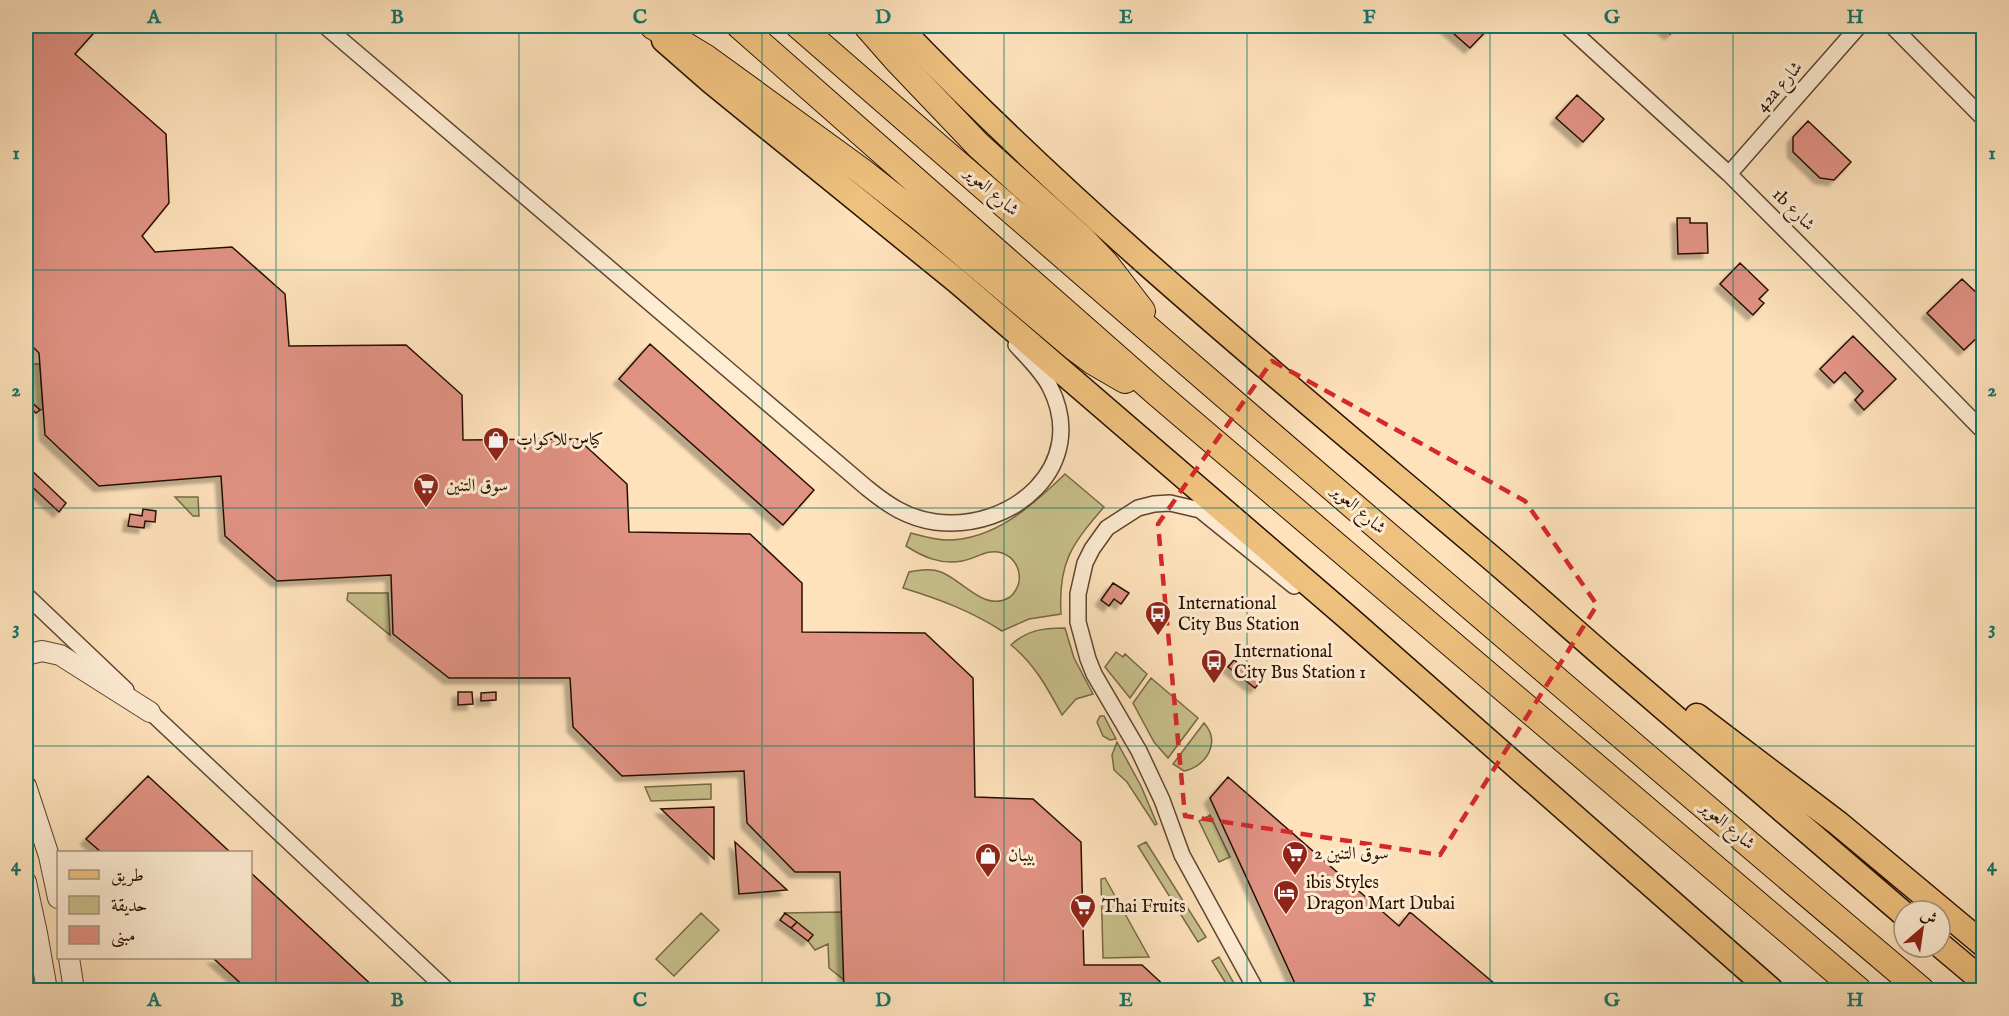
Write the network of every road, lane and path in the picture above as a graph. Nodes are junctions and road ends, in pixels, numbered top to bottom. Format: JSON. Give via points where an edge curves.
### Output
{"nodes":[{"id":1,"x":325,"y":26,"type":"edge"},
{"id":2,"x":649,"y":26,"type":"edge"},
{"id":3,"x":654,"y":26,"type":"edge"},
{"id":4,"x":740,"y":26,"type":"edge"},
{"id":5,"x":799,"y":26,"type":"edge"},
{"id":6,"x":867,"y":26,"type":"edge"},
{"id":7,"x":898,"y":26,"type":"edge"},
{"id":8,"x":1567,"y":26,"type":"edge"},
{"id":9,"x":1859,"y":26,"type":"edge"},
{"id":10,"x":1893,"y":26,"type":"edge"},
{"id":11,"x":1983,"y":118,"type":"edge"},
{"id":12,"x":1729,"y":174,"type":"junction"},
{"id":13,"x":957,"y":281,"type":"junction"},
{"id":14,"x":1162,"y":342,"type":"junction"},
{"id":15,"x":1158,"y":394,"type":"junction"},
{"id":16,"x":1983,"y":432,"type":"edge"},
{"id":17,"x":1535,"y":594,"type":"junction"},
{"id":18,"x":26,"y":595,"type":"edge"},
{"id":19,"x":1346,"y":616,"type":"junction"},
{"id":20,"x":26,"y":655,"type":"edge"},
{"id":21,"x":150,"y":712,"type":"junction"},
{"id":22,"x":26,"y":786,"type":"edge"},
{"id":23,"x":26,"y":882,"type":"edge"},
{"id":24,"x":57,"y":893,"type":"edge"},
{"id":25,"x":1892,"y":904,"type":"edge"},
{"id":26,"x":1983,"y":945,"type":"edge"},
{"id":27,"x":1952,"y":955,"type":"edge"},
{"id":28,"x":69,"y":959,"type":"edge"},
{"id":29,"x":1983,"y":982,"type":"edge"},
{"id":30,"x":47,"y":990,"type":"edge"},
{"id":31,"x":74,"y":990,"type":"edge"},
{"id":32,"x":447,"y":990,"type":"edge"},
{"id":33,"x":1256,"y":990,"type":"edge"},
{"id":34,"x":1771,"y":990,"type":"edge"},
{"id":35,"x":1858,"y":990,"type":"edge"},
{"id":36,"x":1922,"y":990,"type":"edge"}],
"edges":[{"from":1,"to":13,"type":"street","via":[[890,507],[920,519],[952,523],[984,519],[1031,494],[1053,467],[1061,434],[1055,398],[1043,375]]},
{"from":2,"to":13,"type":"main road"},
{"from":3,"to":15,"type":"highway","via":[[706,58],[860,170],[1094,362]]},
{"from":4,"to":15,"type":"highway"},
{"from":5,"to":14,"type":"highway","name":"شارع العوير"},
{"from":6,"to":14,"type":"highway","via":[[978,145],[1105,263]]},
{"from":7,"to":17,"type":"main road","via":[[998,127],[1120,239]]},
{"from":8,"to":12,"type":"street","name":"1b شارع"},
{"from":9,"to":12,"type":"street","name":"42a شارع"},
{"from":10,"to":11,"type":"street"},
{"from":12,"to":16,"type":"street","name":"1b شارع"},
{"from":13,"to":19,"type":"main road"},
{"from":14,"to":36,"type":"highway","name":"شارع العوير"},
{"from":15,"to":35,"type":"highway"},
{"from":17,"to":25,"type":"main road"},
{"from":17,"to":26,"type":"main road","via":[[1839,824]]},
{"from":18,"to":21,"type":"street"},
{"from":19,"to":33,"type":"street","via":[[1301,591],[1200,510],[1170,503],[1138,508],[1107,528],[1092,549],[1080,578],[1078,622],[1094,674],[1139,751],[1182,855]]},
{"from":19,"to":34,"type":"main road"},
{"from":20,"to":21,"type":"street","via":[[42,651],[60,655]]},
{"from":21,"to":32,"type":"street"},
{"from":22,"to":24,"type":"street"},
{"from":23,"to":30,"type":"street"},
{"from":27,"to":29,"type":"main road"},
{"from":28,"to":31,"type":"street"}]}
